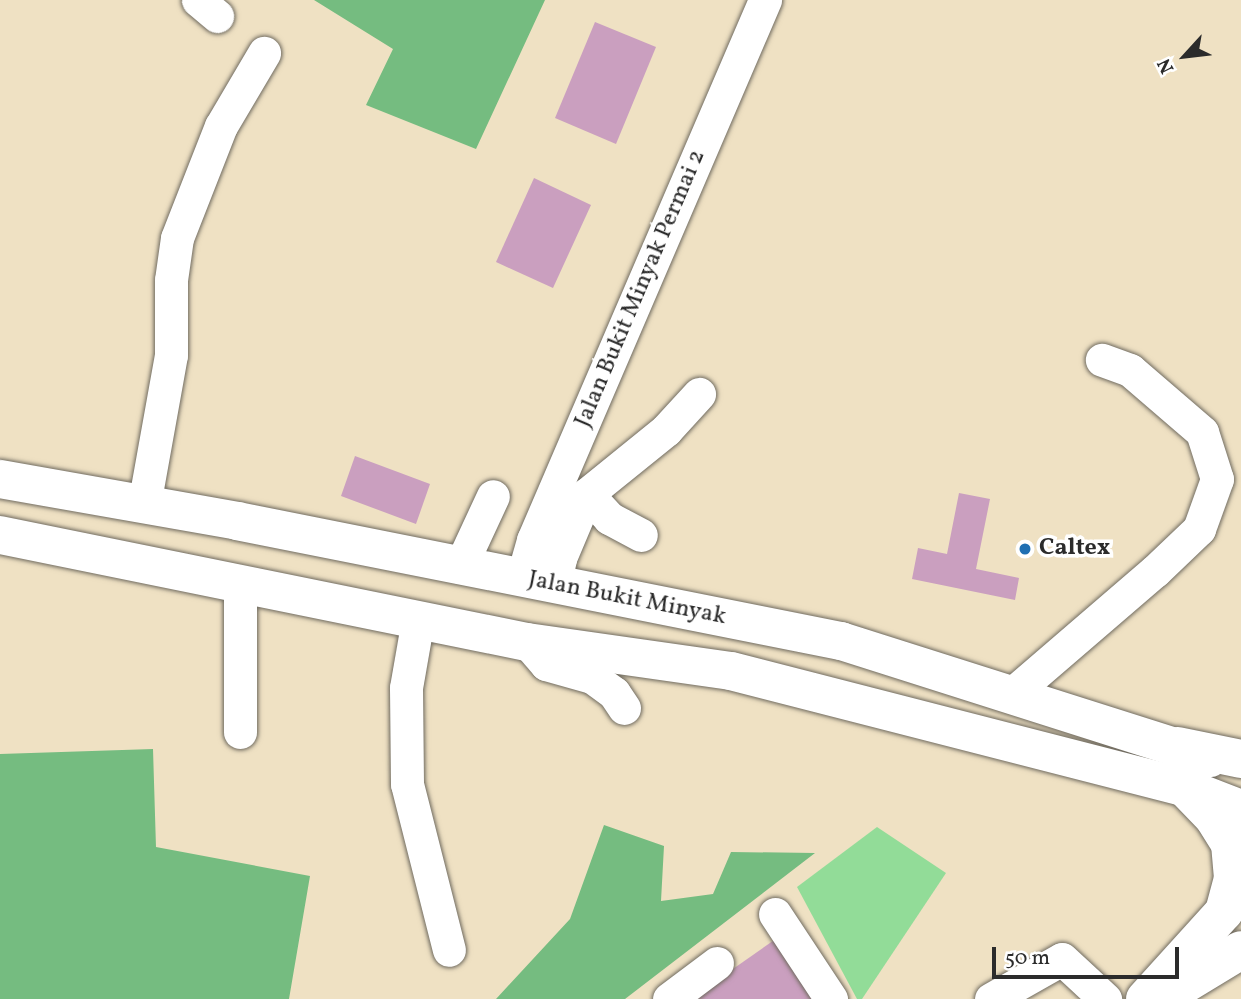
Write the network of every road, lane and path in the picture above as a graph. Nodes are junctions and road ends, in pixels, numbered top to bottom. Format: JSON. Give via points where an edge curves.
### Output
{"nodes":[{"id":1,"x":765,"y":0,"type":"edge"},
{"id":2,"x":264,"y":53,"type":"dead end"},
{"id":3,"x":1102,"y":360,"type":"dead end"},
{"id":4,"x":699,"y":394,"type":"dead end"},
{"id":5,"x":0,"y":479,"type":"edge"},
{"id":6,"x":587,"y":494,"type":"junction"},
{"id":7,"x":493,"y":496,"type":"dead end"},
{"id":8,"x":144,"y":505,"type":"junction"},
{"id":9,"x":0,"y":534,"type":"edge"},
{"id":10,"x":641,"y":534,"type":"dead end"},
{"id":11,"x":460,"y":567,"type":"junction"},
{"id":12,"x":538,"y":582,"type":"junction"},
{"id":13,"x":240,"y":583,"type":"junction"},
{"id":14,"x":418,"y":619,"type":"junction"},
{"id":15,"x":527,"y":642,"type":"junction"},
{"id":16,"x":1013,"y":693,"type":"junction"},
{"id":17,"x":624,"y":708,"type":"dead end"},
{"id":18,"x":240,"y":732,"type":"dead end"},
{"id":19,"x":1178,"y":746,"type":"junction"},
{"id":20,"x":1241,"y":758,"type":"edge"},
{"id":21,"x":1241,"y":770,"type":"edge"},
{"id":22,"x":1184,"y":787,"type":"junction"},
{"id":23,"x":1241,"y":808,"type":"edge"},
{"id":24,"x":775,"y":914,"type":"dead end"},
{"id":25,"x":449,"y":950,"type":"dead end"},
{"id":26,"x":1241,"y":950,"type":"edge"},
{"id":27,"x":717,"y":963,"type":"dead end"},
{"id":28,"x":669,"y":999,"type":"edge"},
{"id":29,"x":831,"y":999,"type":"edge"},
{"id":30,"x":990,"y":999,"type":"edge"},
{"id":31,"x":1105,"y":999,"type":"edge"},
{"id":32,"x":1145,"y":999,"type":"edge"},
{"id":33,"x":1160,"y":999,"type":"edge"}],
"edges":[{"from":1,"to":12,"type":"street","name":"Jalan Bukit Minyak Permai 2","via":[[533,540]]},
{"from":2,"to":8,"type":"street","via":[[221,126],[177,238],[171,280],[171,355]]},
{"from":3,"to":16,"type":"street","via":[[1130,370],[1202,432],[1217,479],[1199,529]]},
{"from":4,"to":6,"type":"street","via":[[666,430]]},
{"from":5,"to":8,"type":"main road","name":"Jalan Bukit Minyak"},
{"from":6,"to":10,"type":"street","via":[[609,518]]},
{"from":6,"to":12,"type":"street","via":[[560,558]]},
{"from":7,"to":11,"type":"street"},
{"from":8,"to":11,"type":"main road","name":"Jalan Bukit Minyak"},
{"from":9,"to":13,"type":"main road"},
{"from":11,"to":12,"type":"main road","name":"Jalan Bukit Minyak"},
{"from":12,"to":16,"type":"main road","name":"Jalan Bukit Minyak","via":[[841,641]]},
{"from":13,"to":14,"type":"main road"},
{"from":13,"to":18,"type":"street"},
{"from":14,"to":15,"type":"main road"},
{"from":14,"to":25,"type":"street","via":[[406,688],[407,784]]},
{"from":15,"to":17,"type":"street","via":[[545,664],[592,677],[614,693]]},
{"from":15,"to":22,"type":"main road","via":[[731,671]]},
{"from":16,"to":19,"type":"main road","name":"Jalan Bukit Minyak"},
{"from":19,"to":20,"type":"main road"},
{"from":19,"to":21,"type":"main road","name":"Jalan Bukit Minyak"},
{"from":22,"to":23,"type":"main road"},
{"from":22,"to":32,"type":"main road","via":[[1214,818],[1230,844],[1233,878],[1224,912]]},
{"from":24,"to":29,"type":"street"},
{"from":26,"to":33,"type":"main road"},
{"from":27,"to":28,"type":"street"},
{"from":30,"to":31,"type":"street","via":[[1062,959]]}]}
